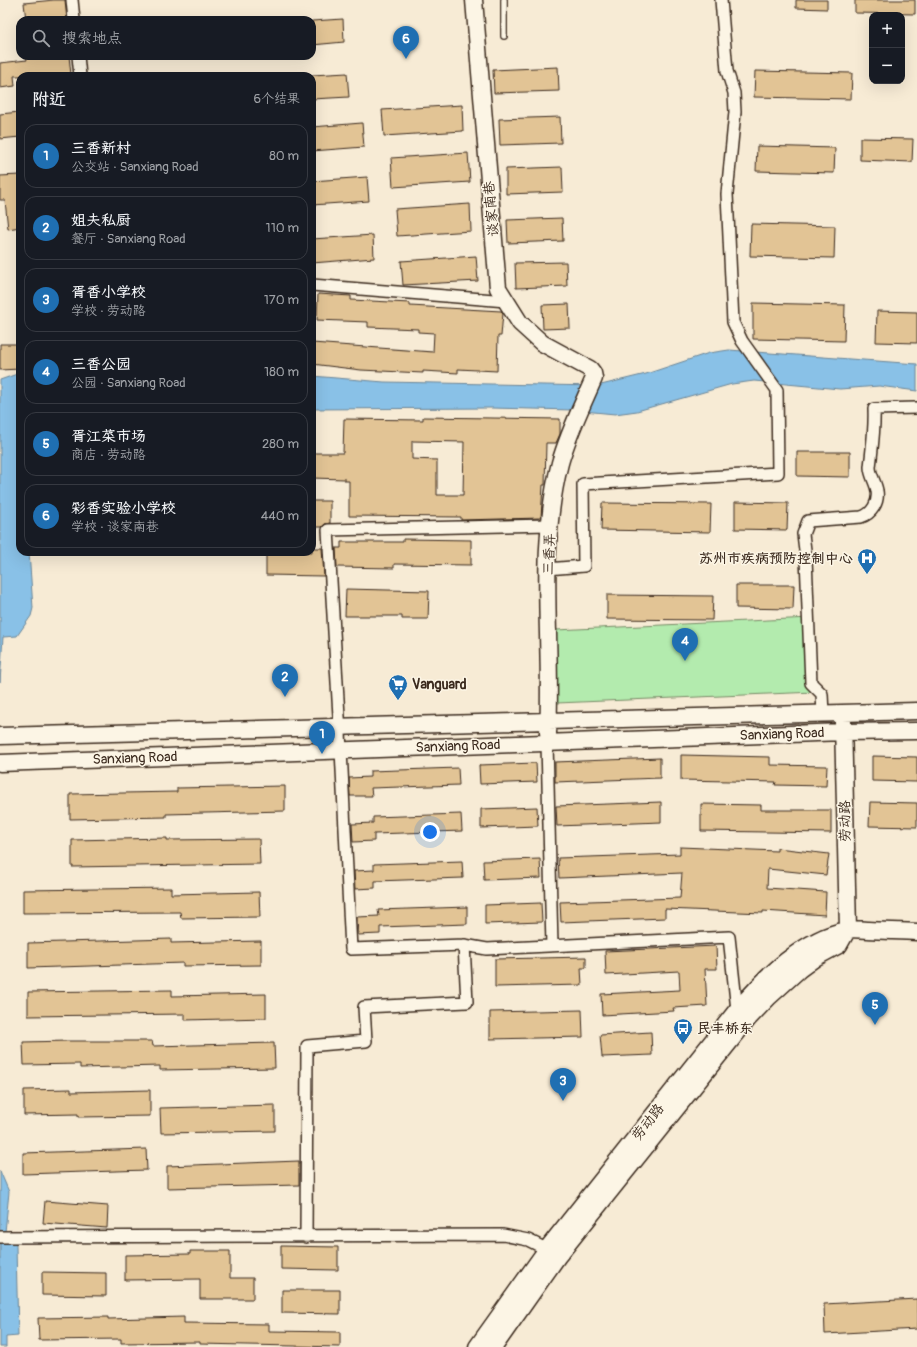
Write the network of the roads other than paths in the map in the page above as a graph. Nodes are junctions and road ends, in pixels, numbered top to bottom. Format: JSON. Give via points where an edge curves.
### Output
{"nodes":[{"id":1,"x":72,"y":0,"type":"edge"},
{"id":2,"x":474,"y":0,"type":"edge"},
{"id":3,"x":504,"y":0,"type":"edge"},
{"id":4,"x":721,"y":0,"type":"edge"},
{"id":5,"x":74,"y":16,"type":"edge"},
{"id":6,"x":504,"y":36,"type":"dead end"},
{"id":7,"x":78,"y":60,"type":"edge"},
{"id":8,"x":80,"y":72,"type":"edge"},
{"id":9,"x":316,"y":285,"type":"edge"},
{"id":10,"x":506,"y":301,"type":"junction"},
{"id":11,"x":593,"y":376,"type":"joint"},
{"id":12,"x":917,"y":408,"type":"edge"},
{"id":13,"x":550,"y":525,"type":"junction"},
{"id":14,"x":548,"y":569,"type":"junction"},
{"id":15,"x":917,"y":712,"type":"edge"},
{"id":16,"x":842,"y":713,"type":"junction"},
{"id":17,"x":823,"y":714,"type":"junction"},
{"id":18,"x":548,"y":722,"type":"junction"},
{"id":19,"x":339,"y":728,"type":"junction"},
{"id":20,"x":917,"y":731,"type":"edge"},
{"id":21,"x":843,"y":732,"type":"junction"},
{"id":22,"x":2,"y":736,"type":"edge"},
{"id":23,"x":547,"y":743,"type":"junction"},
{"id":24,"x":341,"y":750,"type":"junction"},
{"id":25,"x":0,"y":763,"type":"edge"},
{"id":26,"x":848,"y":929,"type":"junction"},
{"id":27,"x":917,"y":932,"type":"edge"},
{"id":28,"x":464,"y":945,"type":"junction"},
{"id":29,"x":552,"y":946,"type":"junction"},
{"id":30,"x":737,"y":1010,"type":"junction"},
{"id":31,"x":0,"y":1237,"type":"edge"},
{"id":32,"x":306,"y":1237,"type":"junction"},
{"id":33,"x":552,"y":1252,"type":"junction"},
{"id":34,"x":476,"y":1347,"type":"edge"},
{"id":35,"x":494,"y":1347,"type":"edge"}],
"edges":[{"from":1,"to":5,"type":"street"},
{"from":2,"to":10,"type":"main road","name":"谈家南巷","via":[[498,288]]},
{"from":3,"to":6,"type":"lane"},
{"from":4,"to":14,"type":"street","via":[[727,71],[734,93],[735,112],[727,194],[734,322],[742,340],[777,390],[778,473],[583,484],[584,566]]},
{"from":7,"to":8,"type":"street"},
{"from":9,"to":10,"type":"street"},
{"from":10,"to":11,"type":"main road","name":"谈家南巷","via":[[520,323],[542,343],[590,369]]},
{"from":11,"to":13,"type":"main road","name":"三香弄","via":[[561,463]]},
{"from":12,"to":17,"type":"street","via":[[874,409],[870,470],[877,490],[874,508],[861,517],[808,521],[805,526],[803,534],[811,683],[822,694]]},
{"from":13,"to":14,"type":"main road","name":"三香弄"},
{"from":13,"to":19,"type":"street","via":[[328,530]]},
{"from":14,"to":18,"type":"main road","name":"三香弄"},
{"from":15,"to":16,"type":"main road","name":"Sanxiang Road"},
{"from":16,"to":17,"type":"main road","name":"Sanxiang Road"},
{"from":16,"to":21,"type":"main road","name":"劳动路"},
{"from":17,"to":18,"type":"main road","name":"Sanxiang Road"},
{"from":18,"to":19,"type":"main road","name":"Sanxiang Road"},
{"from":18,"to":23,"type":"main road","name":"三香弄"},
{"from":19,"to":22,"type":"main road","name":"Sanxiang Road"},
{"from":19,"to":24,"type":"street"},
{"from":20,"to":21,"type":"main road","name":"Sanxiang Road"},
{"from":21,"to":23,"type":"main road","name":"Sanxiang Road"},
{"from":21,"to":26,"type":"main road","name":"劳动路"},
{"from":23,"to":24,"type":"main road","name":"Sanxiang Road"},
{"from":23,"to":29,"type":"street"},
{"from":24,"to":25,"type":"main road","name":"Sanxiang Road"},
{"from":24,"to":28,"type":"street","via":[[351,949]]},
{"from":26,"to":27,"type":"main road","name":"劳动路"},
{"from":26,"to":30,"type":"main road","name":"劳动路","via":[[827,936],[800,952],[773,973]]},
{"from":26,"to":33,"type":"main road","name":"劳动路","via":[[839,945],[800,969],[748,1019]]},
{"from":28,"to":29,"type":"street","via":[[487,949]]},
{"from":28,"to":32,"type":"street","via":[[467,1002],[364,1007],[366,1041],[307,1046]]},
{"from":29,"to":30,"type":"street","via":[[729,937]]},
{"from":30,"to":33,"type":"main road","name":"劳动路"},
{"from":31,"to":32,"type":"street"},
{"from":32,"to":33,"type":"street","via":[[503,1235],[528,1240]]},
{"from":33,"to":34,"type":"main road","name":"劳动路"},
{"from":33,"to":35,"type":"main road","name":"劳动路"}]}
